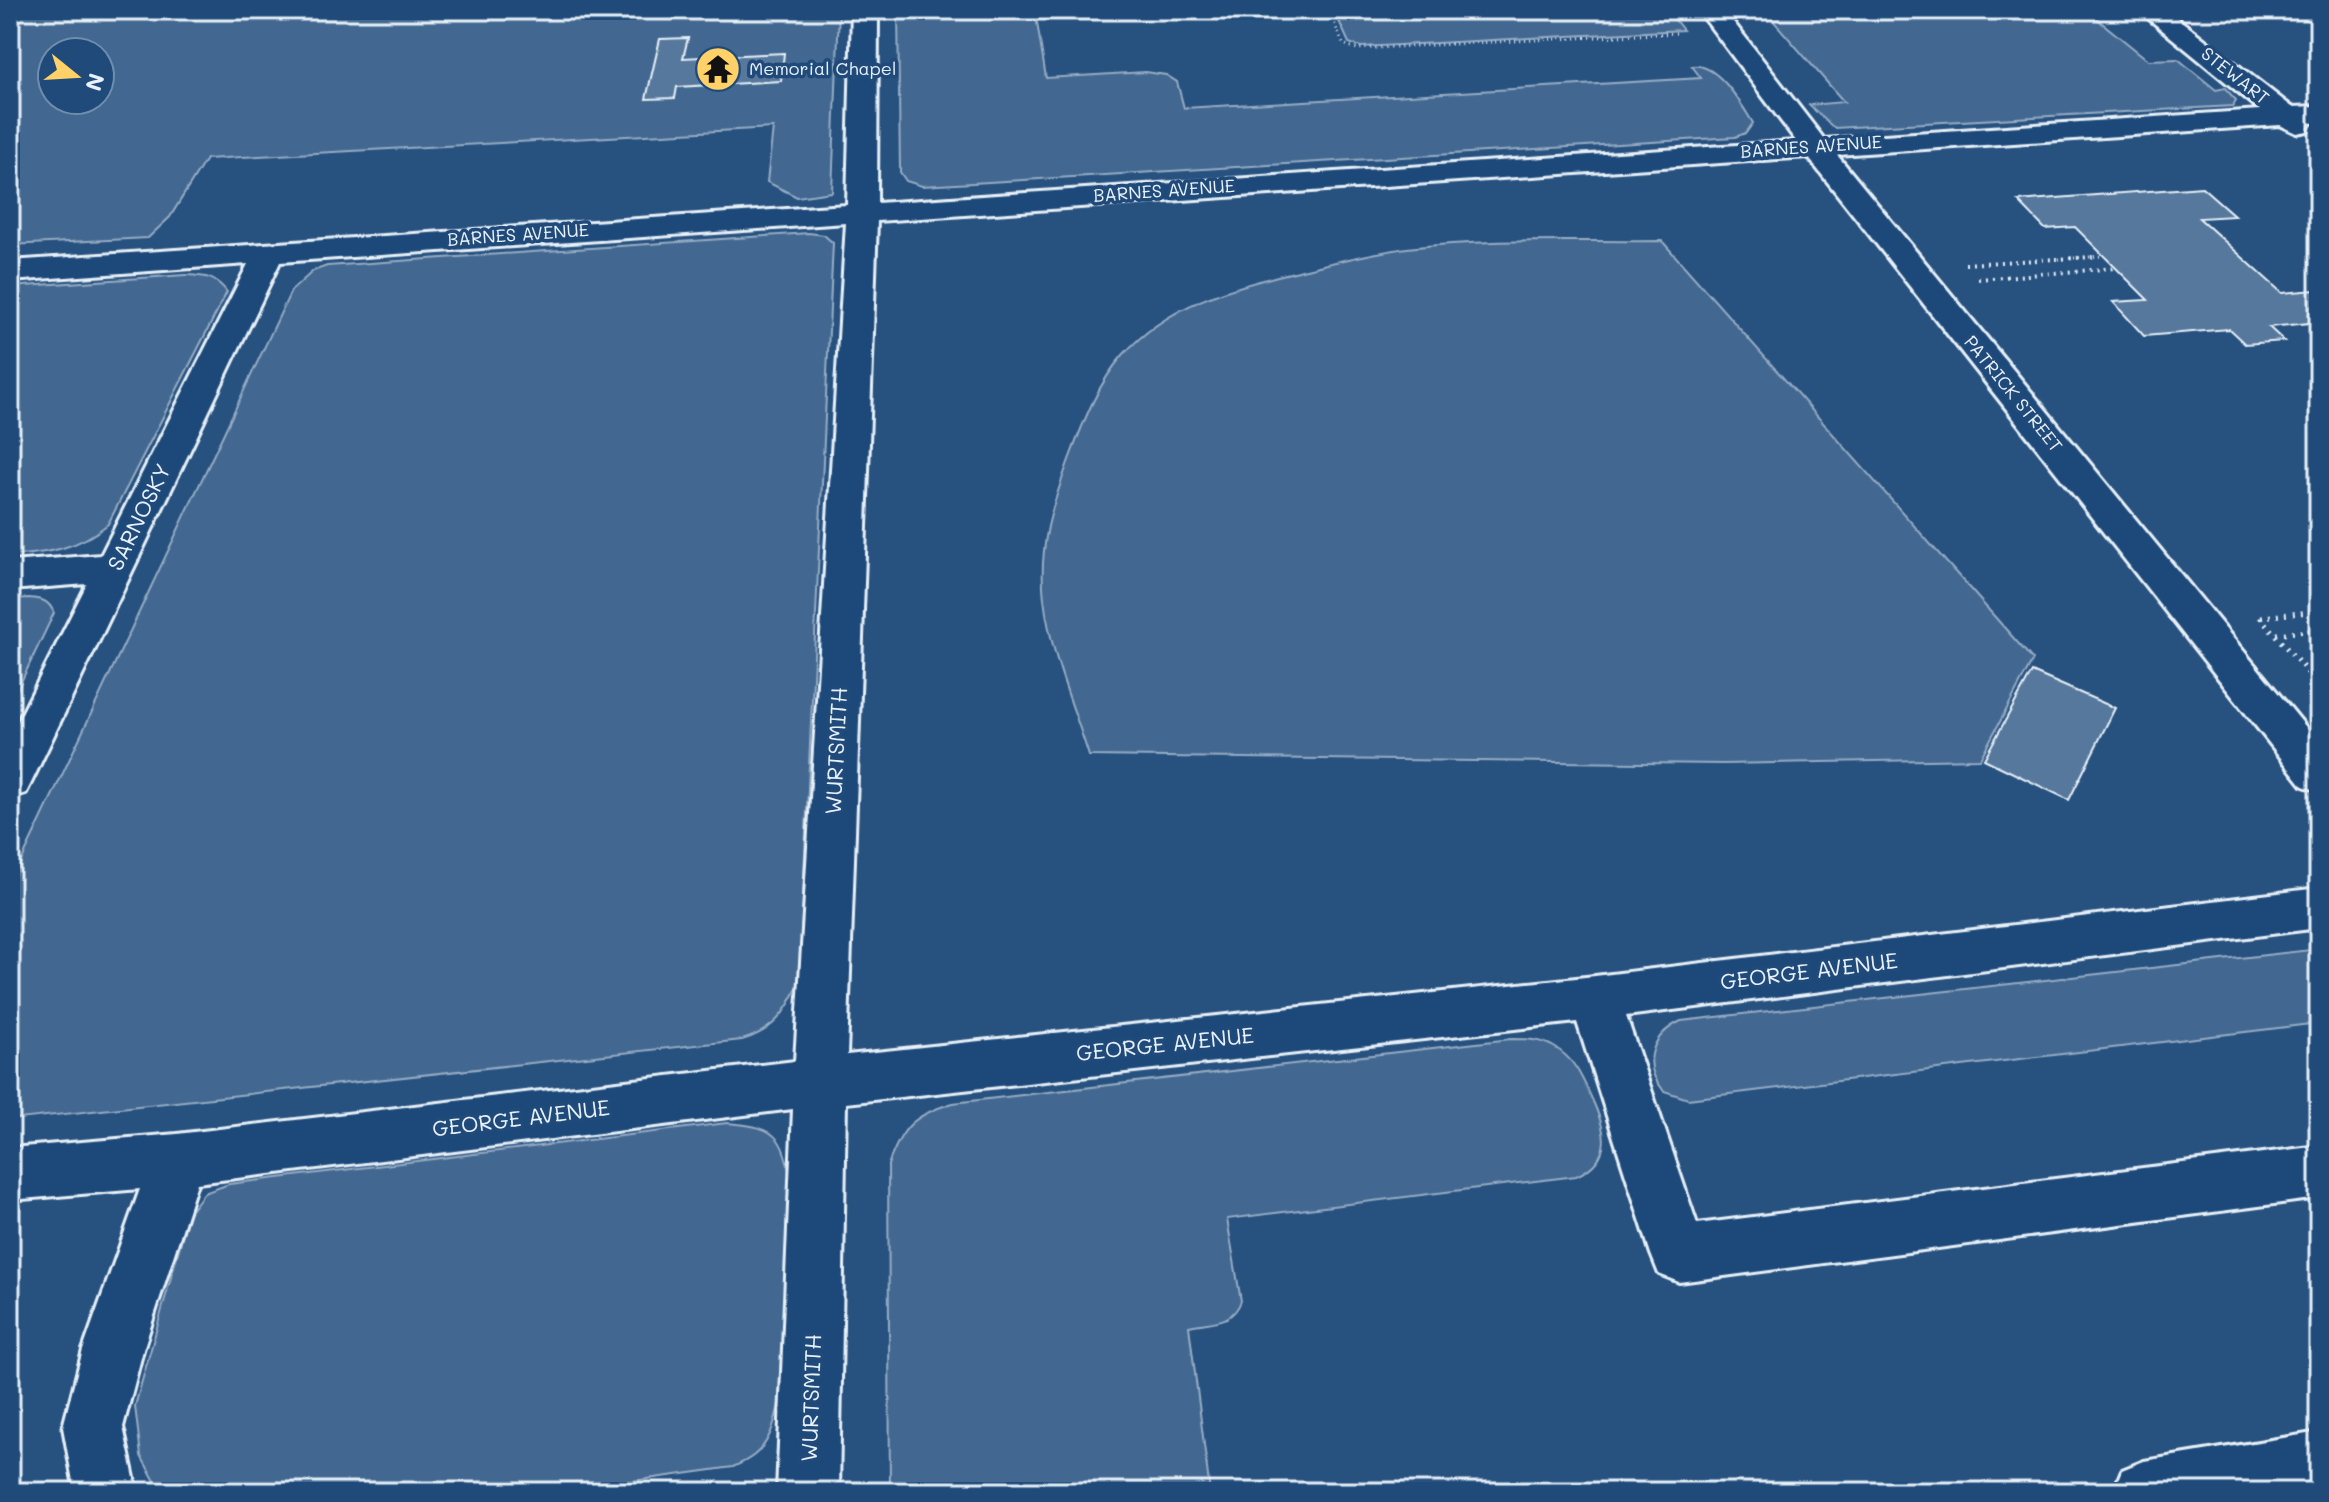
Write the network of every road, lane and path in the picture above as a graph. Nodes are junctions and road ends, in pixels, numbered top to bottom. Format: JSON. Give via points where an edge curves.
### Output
{"nodes":[{"id":1,"x":865,"y":10,"type":"edge"},
{"id":2,"x":1329,"y":10,"type":"edge"},
{"id":3,"x":2151,"y":10,"type":"edge"},
{"id":4,"x":1719,"y":20,"type":"edge"},
{"id":5,"x":2319,"y":114,"type":"edge"},
{"id":6,"x":2285,"y":116,"type":"junction"},
{"id":7,"x":2319,"y":142,"type":"edge"},
{"id":8,"x":1815,"y":147,"type":"junction"},
{"id":9,"x":862,"y":212,"type":"junction"},
{"id":10,"x":269,"y":253,"type":"junction"},
{"id":11,"x":2066,"y":258,"type":"junction"},
{"id":12,"x":2019,"y":260,"type":"junction"},
{"id":13,"x":1960,"y":264,"type":"dead end"},
{"id":14,"x":10,"y":271,"type":"edge"},
{"id":15,"x":2079,"y":271,"type":"junction"},
{"id":16,"x":2032,"y":275,"type":"junction"},
{"id":17,"x":1973,"y":280,"type":"dead end"},
{"id":18,"x":114,"y":568,"type":"junction"},
{"id":19,"x":10,"y":576,"type":"edge"},
{"id":20,"x":2319,"y":611,"type":"edge"},
{"id":21,"x":2260,"y":617,"type":"dead end"},
{"id":22,"x":2319,"y":630,"type":"edge"},
{"id":23,"x":2275,"y":634,"type":"dead end"},
{"id":24,"x":2319,"y":774,"type":"edge"},
{"id":25,"x":10,"y":781,"type":"edge"},
{"id":26,"x":2319,"y":908,"type":"edge"},
{"id":27,"x":1595,"y":998,"type":"junction"},
{"id":28,"x":820,"y":1082,"type":"junction"},
{"id":29,"x":177,"y":1160,"type":"junction"},
{"id":30,"x":2319,"y":1172,"type":"edge"},
{"id":31,"x":10,"y":1174,"type":"edge"},
{"id":32,"x":2319,"y":1463,"type":"edge"},
{"id":33,"x":106,"y":1492,"type":"edge"},
{"id":34,"x":808,"y":1492,"type":"edge"},
{"id":35,"x":2144,"y":1492,"type":"edge"}],
"edges":[{"from":1,"to":9,"type":"street","name":"WURTSMITH"},
{"from":2,"to":4,"type":"path","via":[[1343,44],[1357,49]]},
{"from":3,"to":6,"type":"street","name":"STEWART"},
{"from":4,"to":8,"type":"street","name":"PATRICK STREET"},
{"from":5,"to":6,"type":"street","name":"BARNES AVENUE"},
{"from":6,"to":7,"type":"street","name":"STEWART"},
{"from":6,"to":8,"type":"street","name":"BARNES AVENUE"},
{"from":8,"to":9,"type":"street","name":"BARNES AVENUE"},
{"from":8,"to":24,"type":"street","name":"PATRICK STREET"},
{"from":9,"to":10,"type":"street","name":"BARNES AVENUE"},
{"from":9,"to":28,"type":"street","name":"WURTSMITH"},
{"from":10,"to":14,"type":"street","name":"BARNES AVENUE"},
{"from":10,"to":18,"type":"street","name":"SARNOSKY"},
{"from":11,"to":12,"type":"path"},
{"from":11,"to":15,"type":"path"},
{"from":11,"to":15,"type":"path","via":[[2102,256],[2113,268]]},
{"from":12,"to":13,"type":"path"},
{"from":12,"to":16,"type":"path"},
{"from":15,"to":16,"type":"path"},
{"from":16,"to":17,"type":"path"},
{"from":18,"to":19,"type":"street"},
{"from":18,"to":25,"type":"street","name":"SARNOSKY"},
{"from":20,"to":21,"type":"path"},
{"from":22,"to":23,"type":"path"},
{"from":26,"to":27,"type":"street","name":"GEORGE AVENUE"},
{"from":27,"to":28,"type":"street","name":"GEORGE AVENUE"},
{"from":27,"to":30,"type":"street","via":[[1679,1254]]},
{"from":28,"to":29,"type":"street","name":"GEORGE AVENUE"},
{"from":28,"to":34,"type":"street","name":"WURTSMITH"},
{"from":29,"to":31,"type":"street","name":"GEORGE AVENUE"},
{"from":29,"to":33,"type":"street","via":[[113,1350],[93,1427]]},
{"from":32,"to":35,"type":"street"}]}
